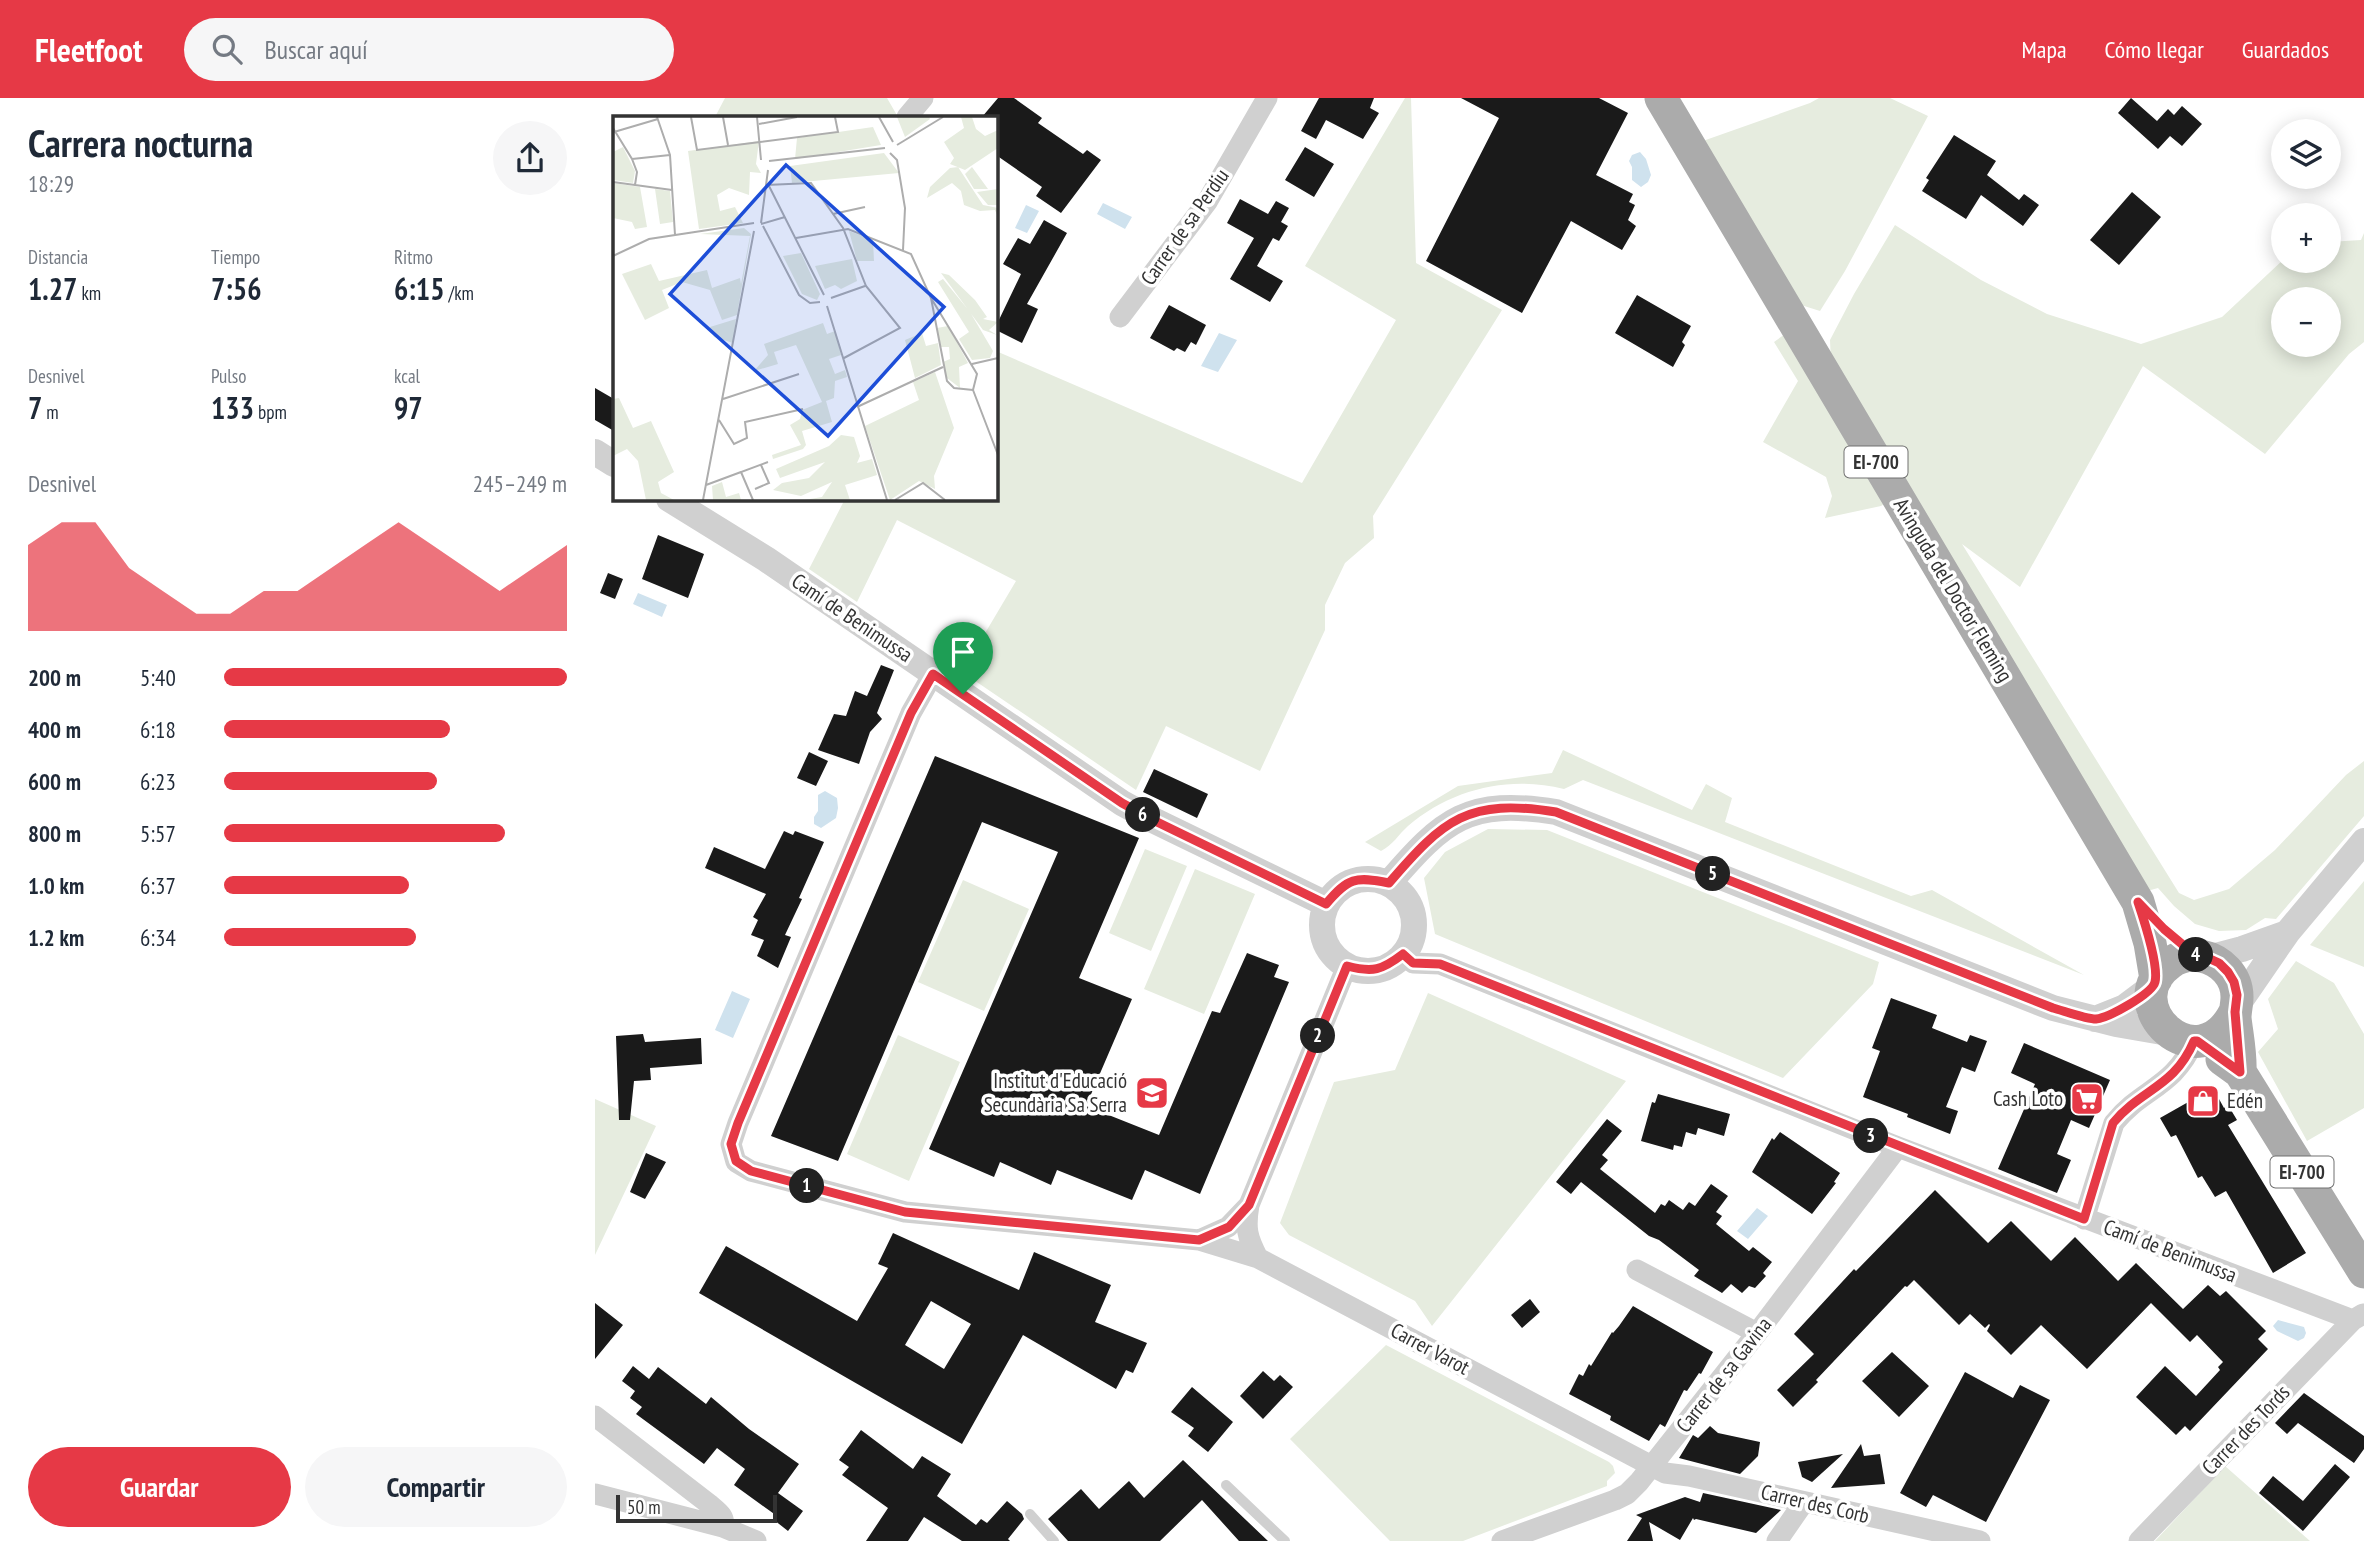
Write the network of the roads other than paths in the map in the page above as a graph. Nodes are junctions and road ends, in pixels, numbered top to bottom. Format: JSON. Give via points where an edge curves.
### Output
{"nodes":[{"id":1,"x":923,"y":98,"type":"edge"},
{"id":2,"x":1267,"y":98,"type":"edge"},
{"id":3,"x":1661,"y":98,"type":"edge"},
{"id":4,"x":908,"y":116,"type":"edge"},
{"id":5,"x":1120,"y":317,"type":"dead end"},
{"id":6,"x":595,"y":452,"type":"edge"},
{"id":7,"x":613,"y":463,"type":"edge"},
{"id":8,"x":671,"y":500,"type":"edge"},
{"id":9,"x":933,"y":674,"type":"junction"},
{"id":10,"x":2364,"y":841,"type":"edge"},
{"id":11,"x":1389,"y":883,"type":"junction"},
{"id":12,"x":2138,"y":902,"type":"junction"},
{"id":13,"x":1326,"y":904,"type":"junction"},
{"id":14,"x":2287,"y":933,"type":"junction"},
{"id":15,"x":1403,"y":954,"type":"junction"},
{"id":16,"x":2202,"y":956,"type":"junction"},
{"id":17,"x":1347,"y":966,"type":"junction"},
{"id":18,"x":2154,"y":983,"type":"junction"},
{"id":19,"x":2235,"y":1010,"type":"junction"},
{"id":20,"x":2095,"y":1019,"type":"junction"},
{"id":21,"x":2186,"y":1038,"type":"junction"},
{"id":22,"x":2240,"y":1072,"type":"junction"},
{"id":23,"x":1898,"y":1147,"type":"junction"},
{"id":24,"x":1249,"y":1205,"type":"junction"},
{"id":25,"x":2084,"y":1219,"type":"junction"},
{"id":26,"x":1199,"y":1240,"type":"junction"},
{"id":27,"x":1258,"y":1258,"type":"junction"},
{"id":28,"x":1637,"y":1270,"type":"dead end"},
{"id":29,"x":2364,"y":1272,"type":"edge"},
{"id":30,"x":2359,"y":1317,"type":"edge"},
{"id":31,"x":1757,"y":1333,"type":"junction"},
{"id":32,"x":595,"y":1416,"type":"edge"},
{"id":33,"x":1652,"y":1466,"type":"junction"},
{"id":34,"x":1226,"y":1485,"type":"dead end"},
{"id":35,"x":595,"y":1494,"type":"edge"},
{"id":36,"x":1804,"y":1503,"type":"junction"},
{"id":37,"x":1030,"y":1514,"type":"dead end"},
{"id":38,"x":723,"y":1527,"type":"junction"},
{"id":39,"x":756,"y":1541,"type":"edge"},
{"id":40,"x":1054,"y":1541,"type":"edge"},
{"id":41,"x":1285,"y":1541,"type":"edge"},
{"id":42,"x":1502,"y":1541,"type":"edge"},
{"id":43,"x":1777,"y":1541,"type":"edge"},
{"id":44,"x":1980,"y":1541,"type":"edge"},
{"id":45,"x":2139,"y":1541,"type":"edge"}],
"edges":[{"from":1,"to":4,"type":"street"},
{"from":2,"to":5,"type":"street","name":"Carrer de sa Perdiu","via":[[1207,202]]},
{"from":3,"to":12,"type":"main road","name":"Avinguda del Doctor Fleming","number":"EI-700"},
{"from":6,"to":7,"type":"street"},
{"from":8,"to":9,"type":"street","name":"Camí de Benimussa","via":[[766,559]]},
{"from":9,"to":13,"type":"street","name":"Camí de Benimussa","via":[[1122,803]]},
{"from":9,"to":26,"type":"street","via":[[911,713],[738,1123],[731,1144],[736,1161],[751,1171],[905,1212]]},
{"from":10,"to":14,"type":"street"},
{"from":11,"to":13,"type":"street","via":[[1365,878],[1342,886]]},
{"from":11,"to":15,"type":"street","via":[[1405,896],[1413,915],[1413,936]]},
{"from":11,"to":20,"type":"street","via":[[1417,849],[1451,822],[1481,810],[1524,807],[1556,812],[2053,1008]]},
{"from":12,"to":16,"type":"main road","name":"Avinguda del Doctor Fleming","number":"EI-700","via":[[2164,929]]},
{"from":12,"to":18,"type":"main road","name":"Avinguda del Doctor Fleming","number":"EI-700","via":[[2150,943]]},
{"from":13,"to":17,"type":"street","via":[[1321,928],[1329,950]]},
{"from":14,"to":16,"type":"street","via":[[2242,949]]},
{"from":14,"to":19,"type":"street"},
{"from":15,"to":17,"type":"street","via":[[1387,967],[1367,971]]},
{"from":15,"to":23,"type":"street","name":"Camí de Benimussa","via":[[1413,963],[1440,964]]},
{"from":16,"to":18,"type":"main road","via":[[2172,961]]},
{"from":16,"to":19,"type":"main road","number":"EI-700","via":[[2228,972],[2237,995]]},
{"from":17,"to":24,"type":"street"},
{"from":18,"to":20,"type":"street","via":[[2125,1007]]},
{"from":18,"to":21,"type":"main road","number":"EI-700","via":[[2152,1007],[2161,1025]]},
{"from":19,"to":21,"type":"main road","via":[[2229,1024],[2209,1039]]},
{"from":19,"to":22,"type":"main road","number":"EI-700"},
{"from":20,"to":21,"type":"street"},
{"from":21,"to":22,"type":"main road","number":"EI-700"},
{"from":21,"to":25,"type":"street","via":[[2186,1059],[2172,1077],[2113,1123]]},
{"from":22,"to":29,"type":"main road","number":"EI-700"},
{"from":23,"to":25,"type":"street","name":"Camí de Benimussa"},
{"from":23,"to":31,"type":"street","name":"Carrer de sa Gavina"},
{"from":24,"to":26,"type":"street","via":[[1229,1227]]},
{"from":24,"to":27,"type":"street","via":[[1246,1224]]},
{"from":25,"to":30,"type":"street","name":"Camí de Benimussa"},
{"from":26,"to":27,"type":"street","name":"Carrer Varot"},
{"from":27,"to":33,"type":"street","name":"Carrer Varot"},
{"from":28,"to":31,"type":"street"},
{"from":30,"to":45,"type":"street","name":"Carrer des Tords"},
{"from":31,"to":33,"type":"street","name":"Carrer de sa Gavina"},
{"from":32,"to":38,"type":"street","via":[[709,1504],[722,1516]]},
{"from":33,"to":36,"type":"street","name":"Carrer des Corb","via":[[1665,1473]]},
{"from":33,"to":42,"type":"street","name":"Carrer de sa Gavina","via":[[1627,1494]]},
{"from":34,"to":41,"type":"lane"},
{"from":35,"to":38,"type":"street"},
{"from":36,"to":43,"type":"street"},
{"from":36,"to":44,"type":"street","name":"Carrer des Corb"},
{"from":37,"to":40,"type":"lane"},
{"from":38,"to":39,"type":"street"}]}
